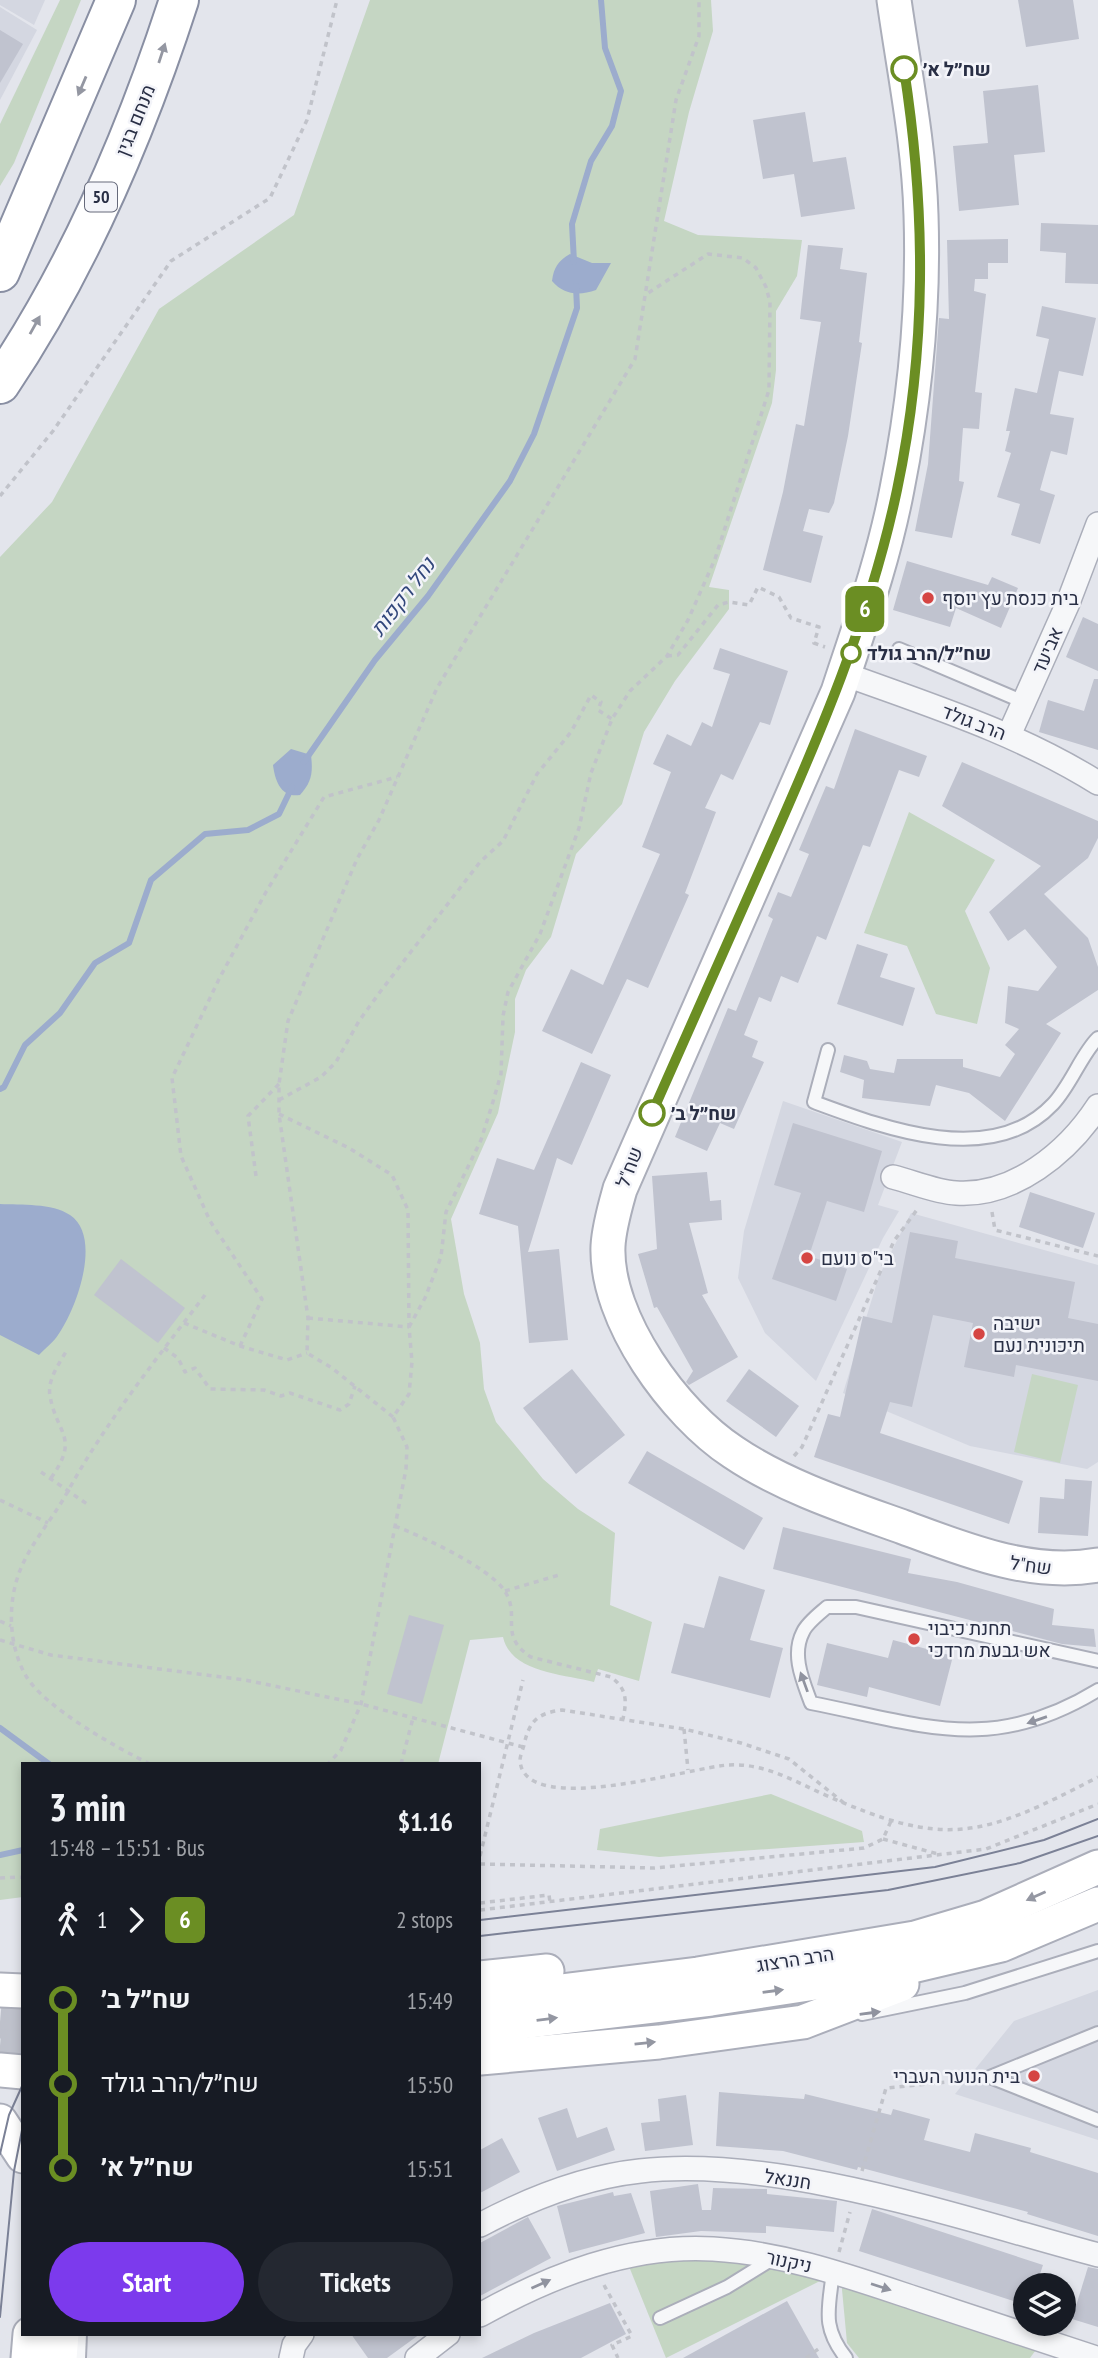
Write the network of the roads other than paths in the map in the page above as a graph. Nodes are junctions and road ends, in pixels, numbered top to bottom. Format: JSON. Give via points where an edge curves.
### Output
{"nodes":[{"id":1,"x":116,"y":0,"type":"edge"},
{"id":2,"x":180,"y":0,"type":"edge"},
{"id":3,"x":894,"y":0,"type":"edge"},
{"id":4,"x":0,"y":272,"type":"edge"},
{"id":5,"x":0,"y":383,"type":"edge"},
{"id":6,"x":1098,"y":524,"type":"edge"},
{"id":7,"x":899,"y":649,"type":"dead end"},
{"id":8,"x":844,"y":674,"type":"junction"},
{"id":9,"x":1024,"y":702,"type":"junction"},
{"id":10,"x":1009,"y":735,"type":"junction"},
{"id":11,"x":1098,"y":783,"type":"edge"},
{"id":12,"x":1098,"y":1038,"type":"edge"},
{"id":13,"x":828,"y":1050,"type":"dead end"},
{"id":14,"x":1098,"y":1106,"type":"edge"},
{"id":15,"x":893,"y":1177,"type":"dead end"},
{"id":16,"x":1098,"y":1565,"type":"edge"},
{"id":17,"x":1098,"y":1661,"type":"edge"},
{"id":18,"x":1098,"y":1690,"type":"edge"},
{"id":19,"x":1098,"y":1867,"type":"edge"},
{"id":20,"x":1098,"y":1904,"type":"edge"},
{"id":21,"x":864,"y":1949,"type":"junction"},
{"id":22,"x":1098,"y":1951,"type":"edge"},
{"id":23,"x":964,"y":1955,"type":"junction"},
{"id":24,"x":481,"y":1978,"type":"edge"},
{"id":25,"x":0,"y":1990,"type":"edge"},
{"id":26,"x":21,"y":1992,"type":"edge"},
{"id":27,"x":481,"y":2001,"type":"edge"},
{"id":28,"x":803,"y":2022,"type":"junction"},
{"id":29,"x":481,"y":2027,"type":"edge"},
{"id":30,"x":1098,"y":2034,"type":"edge"},
{"id":31,"x":481,"y":2058,"type":"edge"},
{"id":32,"x":0,"y":2070,"type":"edge"},
{"id":33,"x":21,"y":2072,"type":"edge"},
{"id":34,"x":1098,"y":2120,"type":"edge"},
{"id":35,"x":0,"y":2121,"type":"edge"},
{"id":36,"x":21,"y":2153,"type":"edge"},
{"id":37,"x":481,"y":2225,"type":"edge"},
{"id":38,"x":1098,"y":2255,"type":"edge"},
{"id":39,"x":777,"y":2256,"type":"junction"},
{"id":40,"x":833,"y":2271,"type":"junction"},
{"id":41,"x":481,"y":2315,"type":"edge"},
{"id":42,"x":660,"y":2318,"type":"dead end"},
{"id":43,"x":30,"y":2336,"type":"edge"},
{"id":44,"x":62,"y":2336,"type":"edge"},
{"id":45,"x":80,"y":2336,"type":"edge"},
{"id":46,"x":301,"y":2336,"type":"edge"},
{"id":47,"x":445,"y":2336,"type":"edge"},
{"id":48,"x":28,"y":2358,"type":"edge"},
{"id":49,"x":60,"y":2358,"type":"edge"},
{"id":50,"x":79,"y":2358,"type":"edge"},
{"id":51,"x":290,"y":2358,"type":"edge"},
{"id":52,"x":417,"y":2358,"type":"edge"},
{"id":53,"x":846,"y":2358,"type":"edge"},
{"id":54,"x":1096,"y":2358,"type":"edge"}],
"edges":[{"from":1,"to":4,"type":"highway","one_way":true},
{"from":5,"to":2,"type":"highway","name":"מנחם בגין","number":"50","one_way":true,"via":[[63,276],[125,148]]},
{"from":3,"to":8,"type":"main road","name":"שח\"ל","via":[[917,151],[919,317],[897,490]]},
{"from":6,"to":9,"type":"street","name":"אביעד"},
{"from":7,"to":9,"type":"lane"},
{"from":8,"to":10,"type":"street","name":"הרב גולד"},
{"from":8,"to":16,"type":"main road","name":"שח\"ל","via":[[620,1189],[608,1247],[612,1280],[629,1331],[677,1403],[733,1453],[878,1518],[1007,1562],[1056,1569]]},
{"from":9,"to":10,"type":"street","name":"אביעד"},
{"from":10,"to":11,"type":"street","name":"הרב גולד","via":[[1054,755]]},
{"from":12,"to":13,"type":"lane","via":[[1076,1074],[1034,1121],[1004,1135],[966,1139],[867,1122],[814,1102]]},
{"from":14,"to":15,"type":"street","via":[[1083,1129],[1052,1158],[988,1193],[954,1193]]},
{"from":18,"to":17,"type":"lane","one_way":true,"via":[[1031,1723],[954,1731],[811,1703],[798,1653],[803,1631],[827,1607],[856,1607]]},
{"from":19,"to":21,"type":"main road","name":"הרב הרצוג","one_way":true,"via":[[986,1917]]},
{"from":20,"to":23,"type":"main road","name":"הרב הרצוג","via":[[1045,1928]]},
{"from":21,"to":24,"type":"main road","via":[[770,1950]]},
{"from":21,"to":27,"type":"main road","name":"הרב הרצוג"},
{"from":28,"to":22,"type":"lane","one_way":true,"via":[[965,1993]]},
{"from":23,"to":28,"type":"main road"},
{"from":29,"to":23,"type":"main road","name":"הרב הרצוג","one_way":true,"via":[[824,1984]]},
{"from":25,"to":26,"type":"main road"},
{"from":31,"to":28,"type":"main road","one_way":true,"via":[[596,2049]]},
{"from":30,"to":34,"type":"lane","via":[[990,2077]]},
{"from":32,"to":33,"type":"main road"},
{"from":35,"to":36,"type":"main road"},
{"from":37,"to":38,"type":"street","name":"חננאל","via":[[589,2180],[689,2168],[856,2192]]},
{"from":39,"to":40,"type":"street","name":"ניקנור"},
{"from":41,"to":39,"type":"street","name":"ניקנור","one_way":true,"via":[[559,2276],[652,2252],[710,2249]]},
{"from":39,"to":42,"type":"lane","via":[[727,2287]]},
{"from":40,"to":53,"type":"lane","via":[[828,2316],[831,2339]]},
{"from":40,"to":54,"type":"street","name":"ניקנור","one_way":true},
{"from":43,"to":48,"type":"main road"},
{"from":44,"to":49,"type":"main road"},
{"from":45,"to":50,"type":"lane"},
{"from":46,"to":51,"type":"street"},
{"from":47,"to":52,"type":"street"}]}
